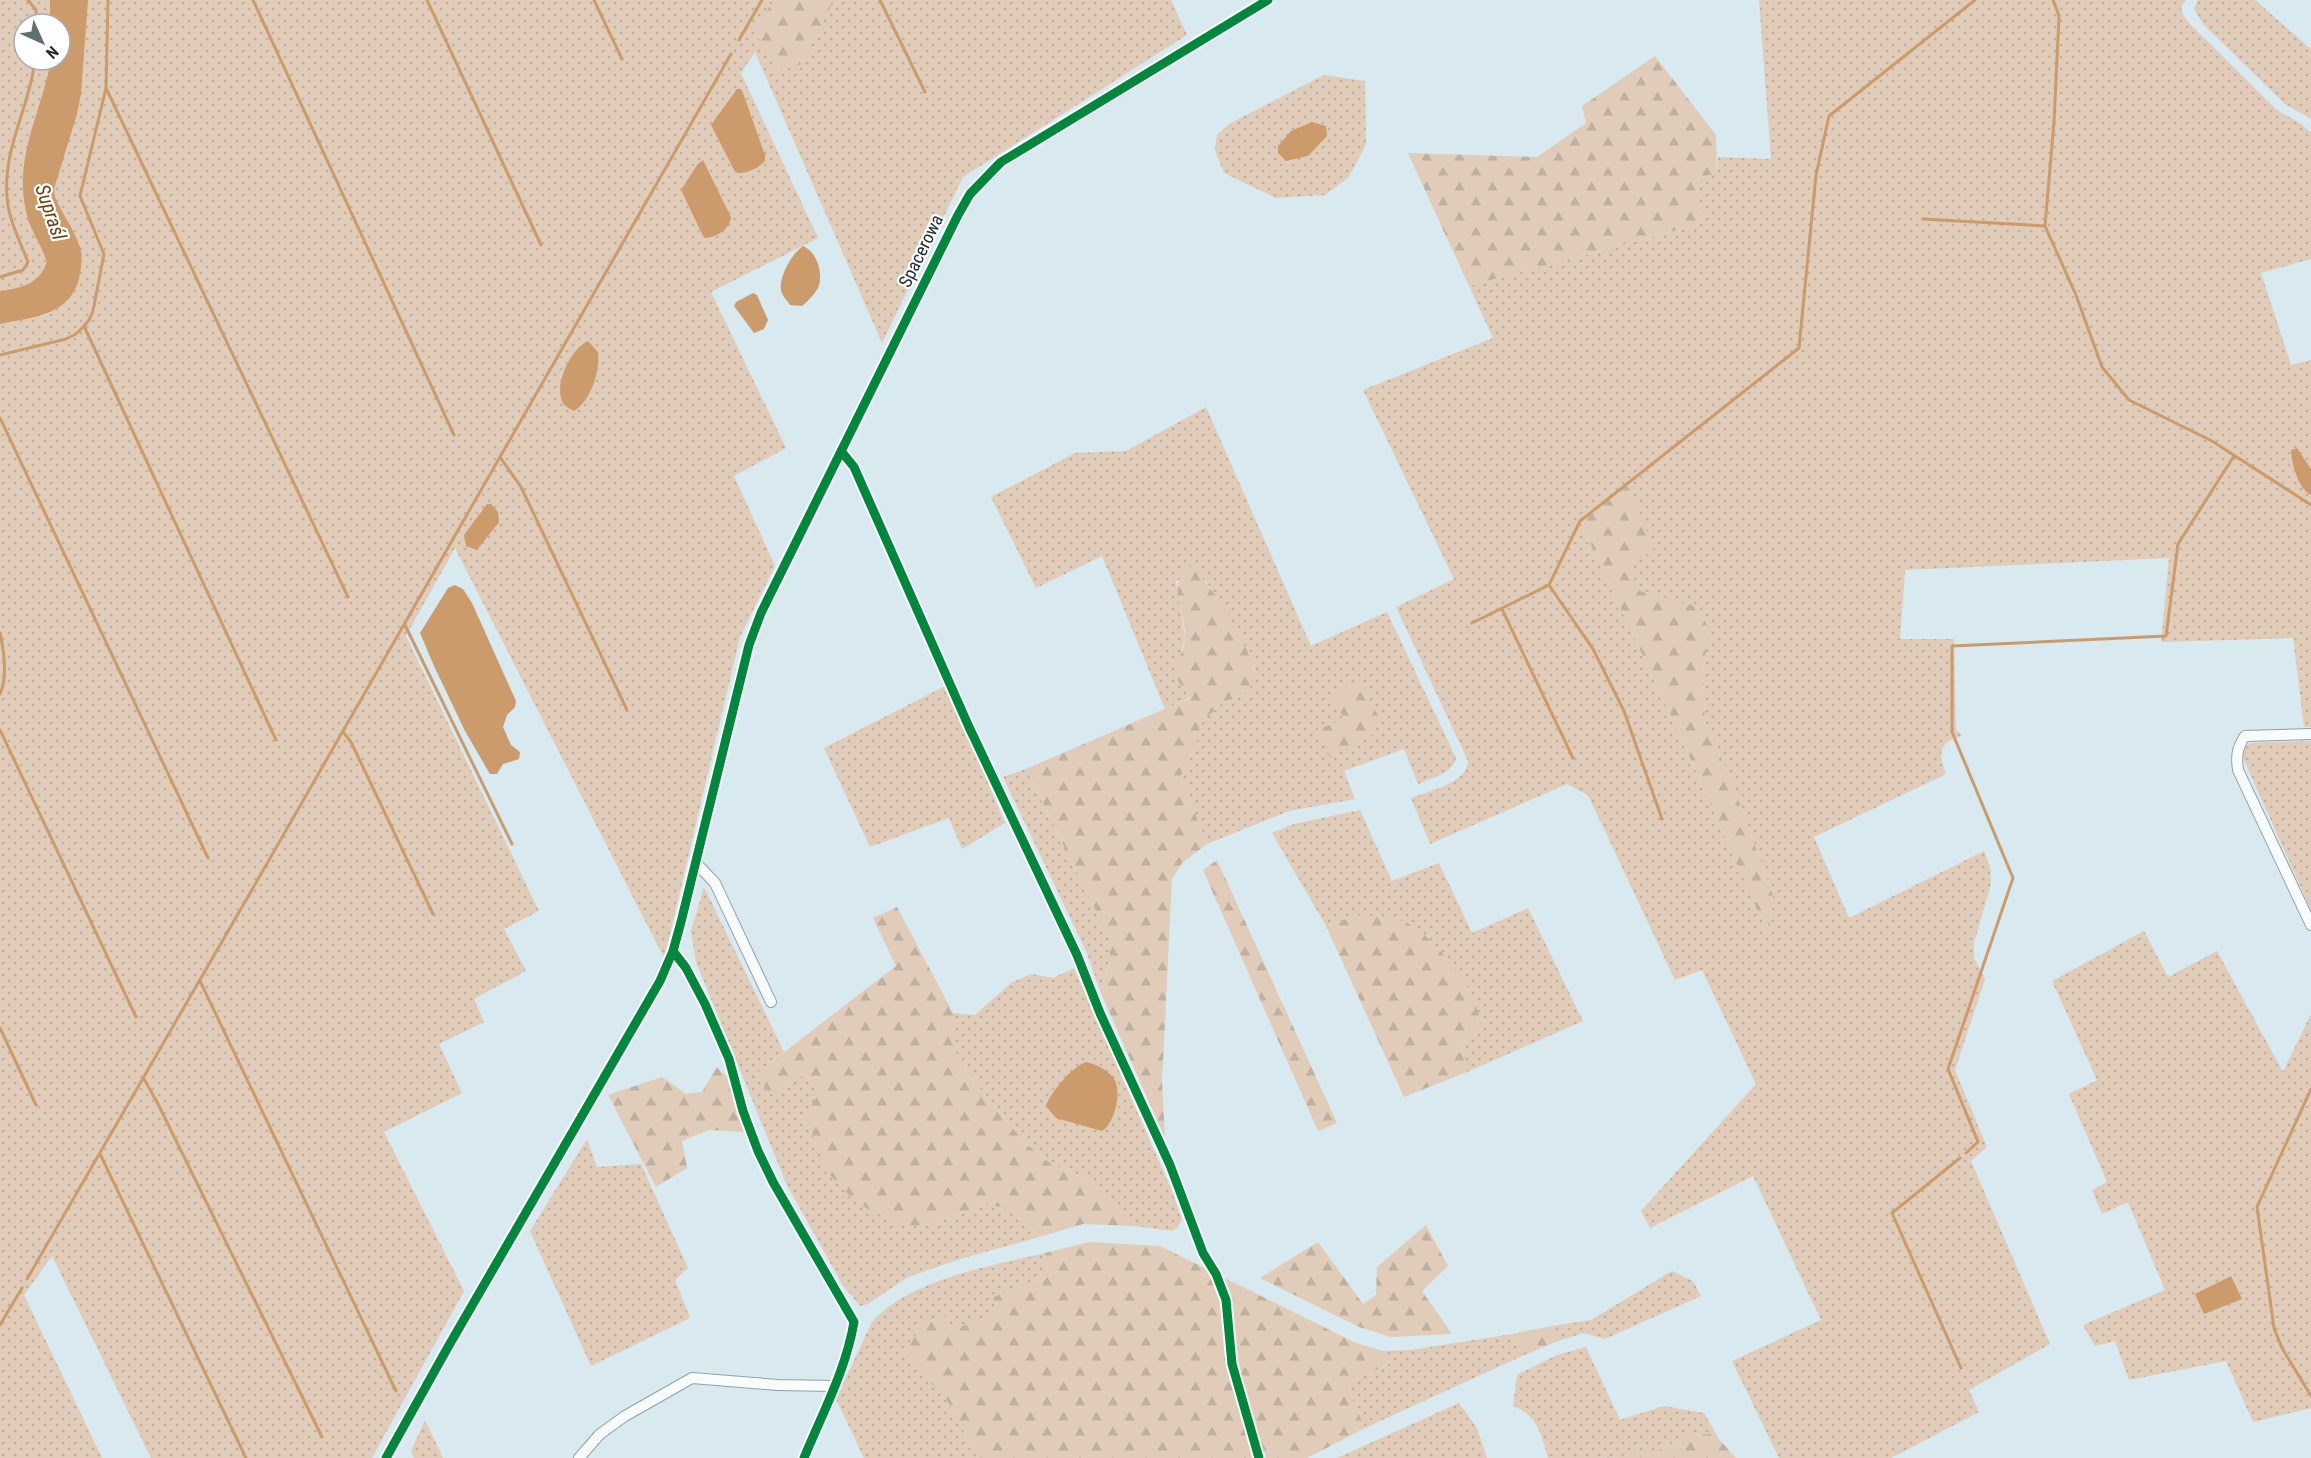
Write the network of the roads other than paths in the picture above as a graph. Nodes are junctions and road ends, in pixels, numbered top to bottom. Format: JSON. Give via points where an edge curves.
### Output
{"nodes":[{"id":1,"x":1268,"y":0,"type":"edge"},
{"id":2,"x":841,"y":451,"type":"junction"},
{"id":3,"x":2311,"y":734,"type":"edge"},
{"id":4,"x":696,"y":863,"type":"junction"},
{"id":5,"x":2311,"y":925,"type":"edge"},
{"id":6,"x":673,"y":951,"type":"junction"},
{"id":7,"x":771,"y":1002,"type":"dead end"},
{"id":8,"x":834,"y":1386,"type":"junction"},
{"id":9,"x":386,"y":1458,"type":"edge"},
{"id":10,"x":579,"y":1458,"type":"edge"},
{"id":11,"x":804,"y":1458,"type":"edge"},
{"id":12,"x":1259,"y":1458,"type":"edge"}],
"edges":[{"from":1,"to":2,"type":"street","name":"Spacerowa","via":[[1001,162],[982,179],[958,214]]},
{"from":2,"to":4,"type":"street","name":"Spacerowa","via":[[749,645]]},
{"from":2,"to":12,"type":"street","via":[[854,467],[969,728],[1077,955],[1170,1166],[1203,1253],[1216,1274],[1226,1300],[1232,1364]]},
{"from":3,"to":5,"type":"street","via":[[2245,736],[2237,748],[2236,761]]},
{"from":4,"to":6,"type":"street","name":"Spacerowa"},
{"from":4,"to":7,"type":"street","via":[[715,883]]},
{"from":6,"to":8,"type":"street","via":[[701,995],[729,1059],[743,1111],[773,1182],[854,1322]]},
{"from":6,"to":9,"type":"street","name":"Spacerowa","via":[[660,981]]},
{"from":8,"to":10,"type":"street","via":[[692,1378],[625,1416],[600,1434]]},
{"from":8,"to":11,"type":"street"}]}
